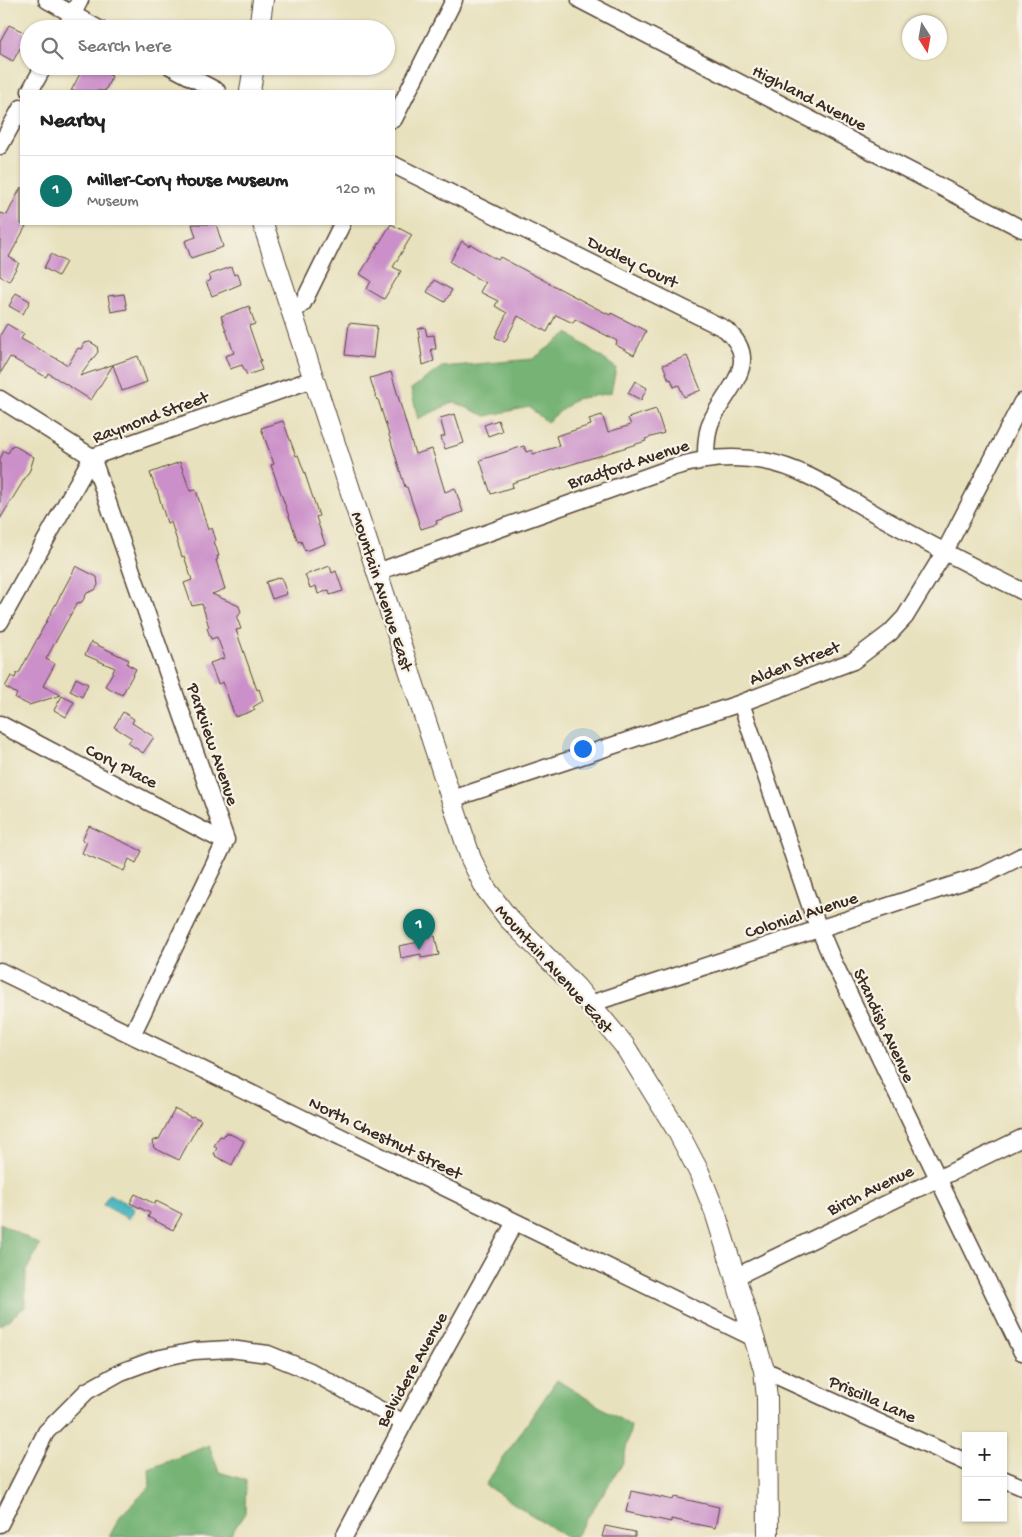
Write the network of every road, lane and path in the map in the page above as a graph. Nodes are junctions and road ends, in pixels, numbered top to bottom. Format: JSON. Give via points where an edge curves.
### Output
{"nodes":[{"id":1,"x":47,"y":0,"type":"edge"},
{"id":2,"x":263,"y":0,"type":"edge"},
{"id":3,"x":454,"y":0,"type":"edge"},
{"id":4,"x":580,"y":0,"type":"edge"},
{"id":5,"x":72,"y":14,"type":"edge"},
{"id":6,"x":260,"y":20,"type":"edge"},
{"id":7,"x":39,"y":75,"type":"edge"},
{"id":8,"x":187,"y":75,"type":"edge"},
{"id":9,"x":253,"y":75,"type":"edge"},
{"id":10,"x":31,"y":90,"type":"edge"},
{"id":11,"x":215,"y":90,"type":"edge"},
{"id":12,"x":250,"y":90,"type":"edge"},
{"id":13,"x":20,"y":110,"type":"edge"},
{"id":14,"x":395,"y":117,"type":"edge"},
{"id":15,"x":0,"y":146,"type":"edge"},
{"id":16,"x":395,"y":165,"type":"edge"},
{"id":17,"x":263,"y":225,"type":"edge"},
{"id":18,"x":342,"y":225,"type":"edge"},
{"id":19,"x":1022,"y":229,"type":"edge"},
{"id":20,"x":291,"y":314,"type":"junction"},
{"id":21,"x":313,"y":379,"type":"junction"},
{"id":22,"x":0,"y":399,"type":"edge"},
{"id":23,"x":1022,"y":402,"type":"edge"},
{"id":24,"x":92,"y":457,"type":"junction"},
{"id":25,"x":706,"y":459,"type":"junction"},
{"id":26,"x":944,"y":552,"type":"junction"},
{"id":27,"x":377,"y":572,"type":"junction"},
{"id":28,"x":1022,"y":591,"type":"edge"},
{"id":29,"x":0,"y":622,"type":"edge"},
{"id":30,"x":742,"y":703,"type":"junction"},
{"id":31,"x":0,"y":724,"type":"edge"},
{"id":32,"x":452,"y":799,"type":"junction"},
{"id":33,"x":225,"y":842,"type":"junction"},
{"id":34,"x":1022,"y":856,"type":"edge"},
{"id":35,"x":819,"y":929,"type":"junction"},
{"id":36,"x":0,"y":971,"type":"edge"},
{"id":37,"x":590,"y":1004,"type":"junction"},
{"id":38,"x":132,"y":1035,"type":"junction"},
{"id":39,"x":1022,"y":1138,"type":"edge"},
{"id":40,"x":937,"y":1179,"type":"junction"},
{"id":41,"x":516,"y":1222,"type":"junction"},
{"id":42,"x":735,"y":1277,"type":"junction"},
{"id":43,"x":754,"y":1338,"type":"junction"},
{"id":44,"x":1022,"y":1352,"type":"edge"},
{"id":45,"x":764,"y":1370,"type":"junction"},
{"id":46,"x":404,"y":1423,"type":"junction"},
{"id":47,"x":962,"y":1460,"type":"edge"},
{"id":48,"x":1007,"y":1481,"type":"edge"},
{"id":49,"x":1022,"y":1488,"type":"edge"},
{"id":50,"x":0,"y":1524,"type":"edge"},
{"id":51,"x":351,"y":1534,"type":"edge"},
{"id":52,"x":768,"y":1537,"type":"edge"}],
"edges":[{"from":1,"to":5,"type":"street"},
{"from":2,"to":6,"type":"street"},
{"from":3,"to":14,"type":"street"},
{"from":4,"to":19,"type":"street","name":"Highland Avenue"},
{"from":7,"to":10,"type":"street"},
{"from":8,"to":11,"type":"street"},
{"from":9,"to":12,"type":"street"},
{"from":13,"to":15,"type":"street"},
{"from":16,"to":25,"type":"street","name":"Dudley Court","via":[[734,336],[740,346],[742,368],[711,423],[706,437]]},
{"from":17,"to":20,"type":"street","name":"Mountain Avenue East"},
{"from":18,"to":20,"type":"street","via":[[303,303]]},
{"from":20,"to":21,"type":"street","name":"Mountain Avenue East"},
{"from":21,"to":24,"type":"street","name":"Raymond Street"},
{"from":21,"to":27,"type":"street","name":"Mountain Avenue East"},
{"from":22,"to":24,"type":"street"},
{"from":23,"to":26,"type":"street","name":"Alden Street"},
{"from":24,"to":29,"type":"street","name":"Raymond Street"},
{"from":24,"to":33,"type":"street","name":"Parkview Avenue"},
{"from":25,"to":26,"type":"street","name":"Bradford Avenue","via":[[748,458],[799,472]]},
{"from":25,"to":27,"type":"street","name":"Bradford Avenue","via":[[674,467]]},
{"from":26,"to":28,"type":"street","name":"Bradford Avenue"},
{"from":26,"to":30,"type":"street","name":"Alden Street","via":[[905,617],[873,647],[831,671]]},
{"from":27,"to":32,"type":"street","name":"Mountain Avenue East"},
{"from":30,"to":32,"type":"street","name":"Alden Street"},
{"from":30,"to":35,"type":"street","name":"Standish Avenue"},
{"from":31,"to":33,"type":"street","name":"Cory Place"},
{"from":32,"to":37,"type":"street","name":"Mountain Avenue East","via":[[471,859],[486,889],[508,918]]},
{"from":33,"to":38,"type":"street"},
{"from":34,"to":35,"type":"street","name":"Colonial Avenue","via":[[986,874]]},
{"from":35,"to":37,"type":"street","name":"Colonial Avenue"},
{"from":35,"to":40,"type":"street","name":"Standish Avenue"},
{"from":36,"to":38,"type":"street","name":"North Chestnut Street"},
{"from":37,"to":42,"type":"street","name":"Mountain Avenue East","via":[[624,1045],[678,1132],[705,1188]]},
{"from":38,"to":41,"type":"street","name":"North Chestnut Street"},
{"from":39,"to":40,"type":"street","name":"Birch Avenue"},
{"from":40,"to":42,"type":"street","name":"Birch Avenue"},
{"from":40,"to":44,"type":"street","name":"Standish Avenue"},
{"from":41,"to":43,"type":"street","name":"North Chestnut Street"},
{"from":41,"to":46,"type":"street","name":"Belvidere Avenue"},
{"from":42,"to":43,"type":"street","name":"Mountain Avenue East"},
{"from":43,"to":45,"type":"street","name":"Mountain Avenue East"},
{"from":45,"to":47,"type":"street","name":"Priscilla Lane"},
{"from":45,"to":52,"type":"street","name":"Mountain Avenue East"},
{"from":46,"to":50,"type":"street","via":[[310,1371],[268,1354],[230,1349],[194,1351],[156,1359],[121,1372],[87,1391],[46,1432]]},
{"from":46,"to":51,"type":"street","name":"Belvidere Avenue"},
{"from":48,"to":49,"type":"street"}]}
